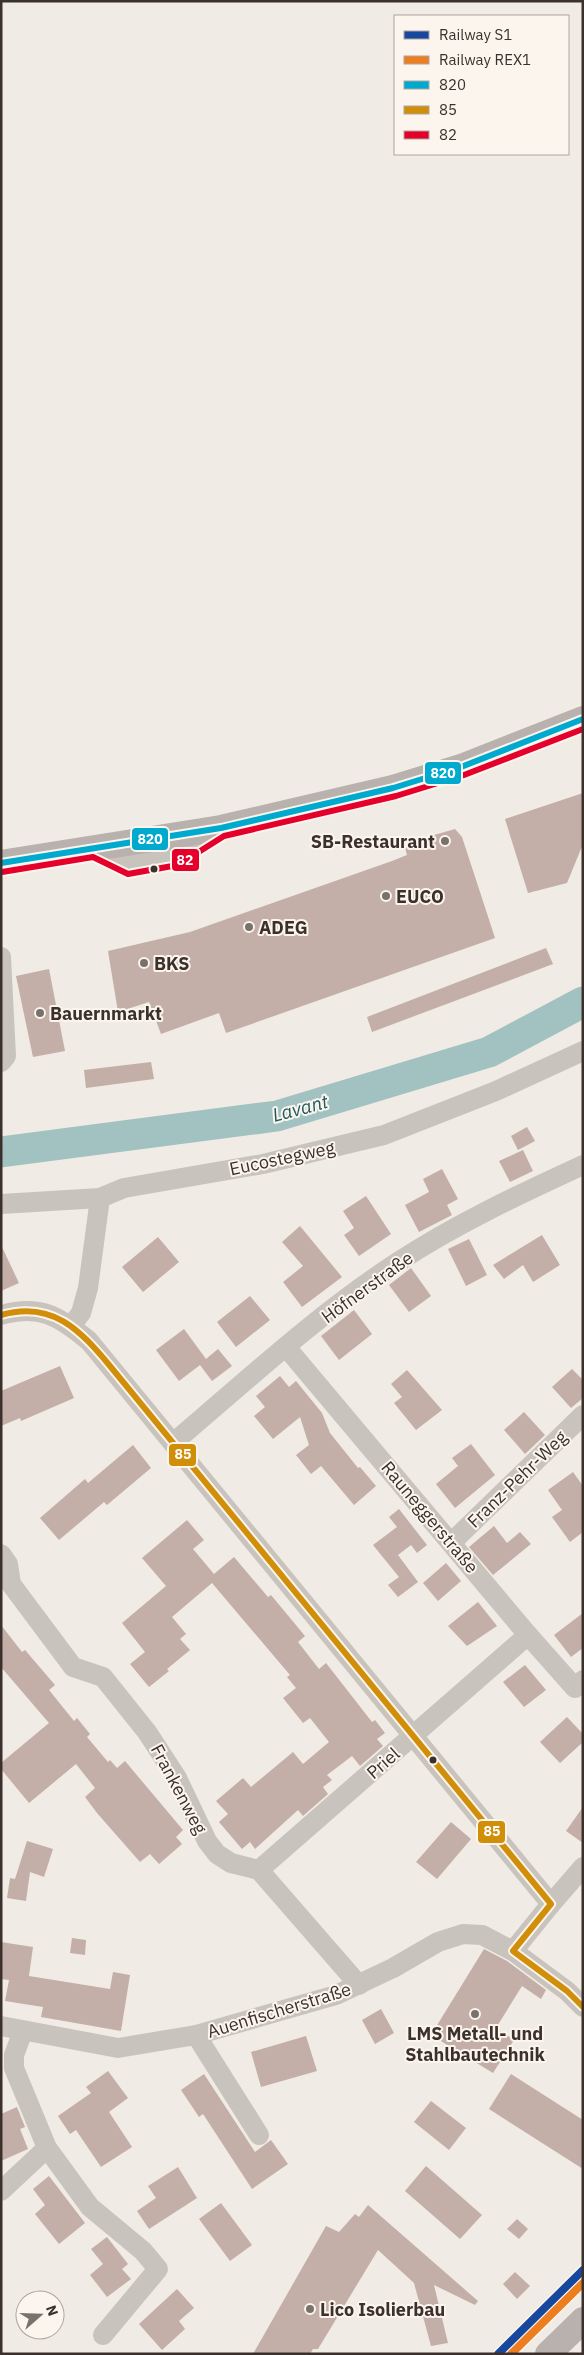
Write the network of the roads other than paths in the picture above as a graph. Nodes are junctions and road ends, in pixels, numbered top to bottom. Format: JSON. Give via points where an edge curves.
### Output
{"nodes":[{"id":1,"x":583,"y":719,"type":"edge"},
{"id":2,"x":1,"y":863,"type":"edge"},
{"id":3,"x":1,"y":957,"type":"edge"},
{"id":4,"x":583,"y":1051,"type":"edge"},
{"id":5,"x":1,"y":1062,"type":"edge"},
{"id":6,"x":583,"y":1165,"type":"edge"},
{"id":7,"x":100,"y":1198,"type":"junction"},
{"id":8,"x":1,"y":1204,"type":"edge"},
{"id":9,"x":1,"y":1315,"type":"edge"},
{"id":10,"x":71,"y":1326,"type":"junction"},
{"id":11,"x":286,"y":1347,"type":"junction"},
{"id":12,"x":583,"y":1415,"type":"edge"},
{"id":13,"x":173,"y":1443,"type":"junction"},
{"id":14,"x":452,"y":1542,"type":"junction"},
{"id":15,"x":1,"y":1554,"type":"edge"},
{"id":16,"x":528,"y":1635,"type":"junction"},
{"id":17,"x":579,"y":1684,"type":"edge"},
{"id":18,"x":414,"y":1736,"type":"junction"},
{"id":19,"x":583,"y":1867,"type":"edge"},
{"id":20,"x":260,"y":1870,"type":"junction"},
{"id":21,"x":551,"y":1904,"type":"junction"},
{"id":22,"x":513,"y":1951,"type":"junction"},
{"id":23,"x":359,"y":1985,"type":"junction"},
{"id":24,"x":583,"y":2007,"type":"edge"},
{"id":25,"x":1,"y":2026,"type":"edge"},
{"id":26,"x":23,"y":2031,"type":"junction"},
{"id":27,"x":196,"y":2035,"type":"junction"},
{"id":28,"x":259,"y":2135,"type":"dead end"},
{"id":29,"x":47,"y":2148,"type":"junction"},
{"id":30,"x":1,"y":2191,"type":"edge"},
{"id":31,"x":583,"y":2320,"type":"edge"},
{"id":32,"x":103,"y":2335,"type":"dead end"},
{"id":33,"x":548,"y":2354,"type":"edge"}],
"edges":[{"from":1,"to":2,"type":"main road","via":[[461,767],[393,788],[221,828]]},
{"from":3,"to":5,"type":"street","via":[[6,1056]]},
{"from":4,"to":7,"type":"street","name":"Eucostegweg","via":[[496,1091],[384,1135],[264,1164],[124,1188]]},
{"from":6,"to":11,"type":"street","name":"Höfnerstraße","via":[[498,1205],[398,1262]]},
{"from":7,"to":8,"type":"street","name":"Eucostegweg"},
{"from":7,"to":10,"type":"street","via":[[88,1288],[81,1313]]},
{"from":9,"to":10,"type":"street","via":[[31,1309]]},
{"from":10,"to":13,"type":"street","via":[[89,1341]]},
{"from":11,"to":13,"type":"street","name":"Höfnerstraße"},
{"from":11,"to":14,"type":"street","name":"Rauneggerstraße"},
{"from":12,"to":14,"type":"street","name":"Franz-Pehr-Weg"},
{"from":13,"to":18,"type":"street"},
{"from":14,"to":16,"type":"street","name":"Rauneggerstraße"},
{"from":15,"to":20,"type":"street","name":"Frankenweg","via":[[8,1564],[11,1584],[73,1667],[104,1677],[147,1732],[177,1778],[207,1842],[231,1863]]},
{"from":16,"to":17,"type":"street","name":"Rauneggerstraße"},
{"from":16,"to":18,"type":"street","name":"Priel"},
{"from":18,"to":20,"type":"street","name":"Priel"},
{"from":18,"to":21,"type":"street"},
{"from":19,"to":21,"type":"street"},
{"from":20,"to":23,"type":"street"},
{"from":21,"to":22,"type":"street"},
{"from":22,"to":23,"type":"street","name":"Auenfischerstraße","via":[[482,1935],[455,1935]]},
{"from":22,"to":24,"type":"street","name":"Auenfischerstraße"},
{"from":23,"to":27,"type":"street","name":"Auenfischerstraße","via":[[336,1995]]},
{"from":25,"to":26,"type":"street","name":"Auenfischerstraße"},
{"from":26,"to":27,"type":"street","name":"Auenfischerstraße","via":[[118,2048]]},
{"from":26,"to":29,"type":"street","via":[[14,2055],[14,2068]]},
{"from":27,"to":28,"type":"street"},
{"from":29,"to":30,"type":"street"},
{"from":29,"to":32,"type":"street","via":[[90,2207],[143,2251],[158,2269]]},
{"from":31,"to":33,"type":"main road"}]}
